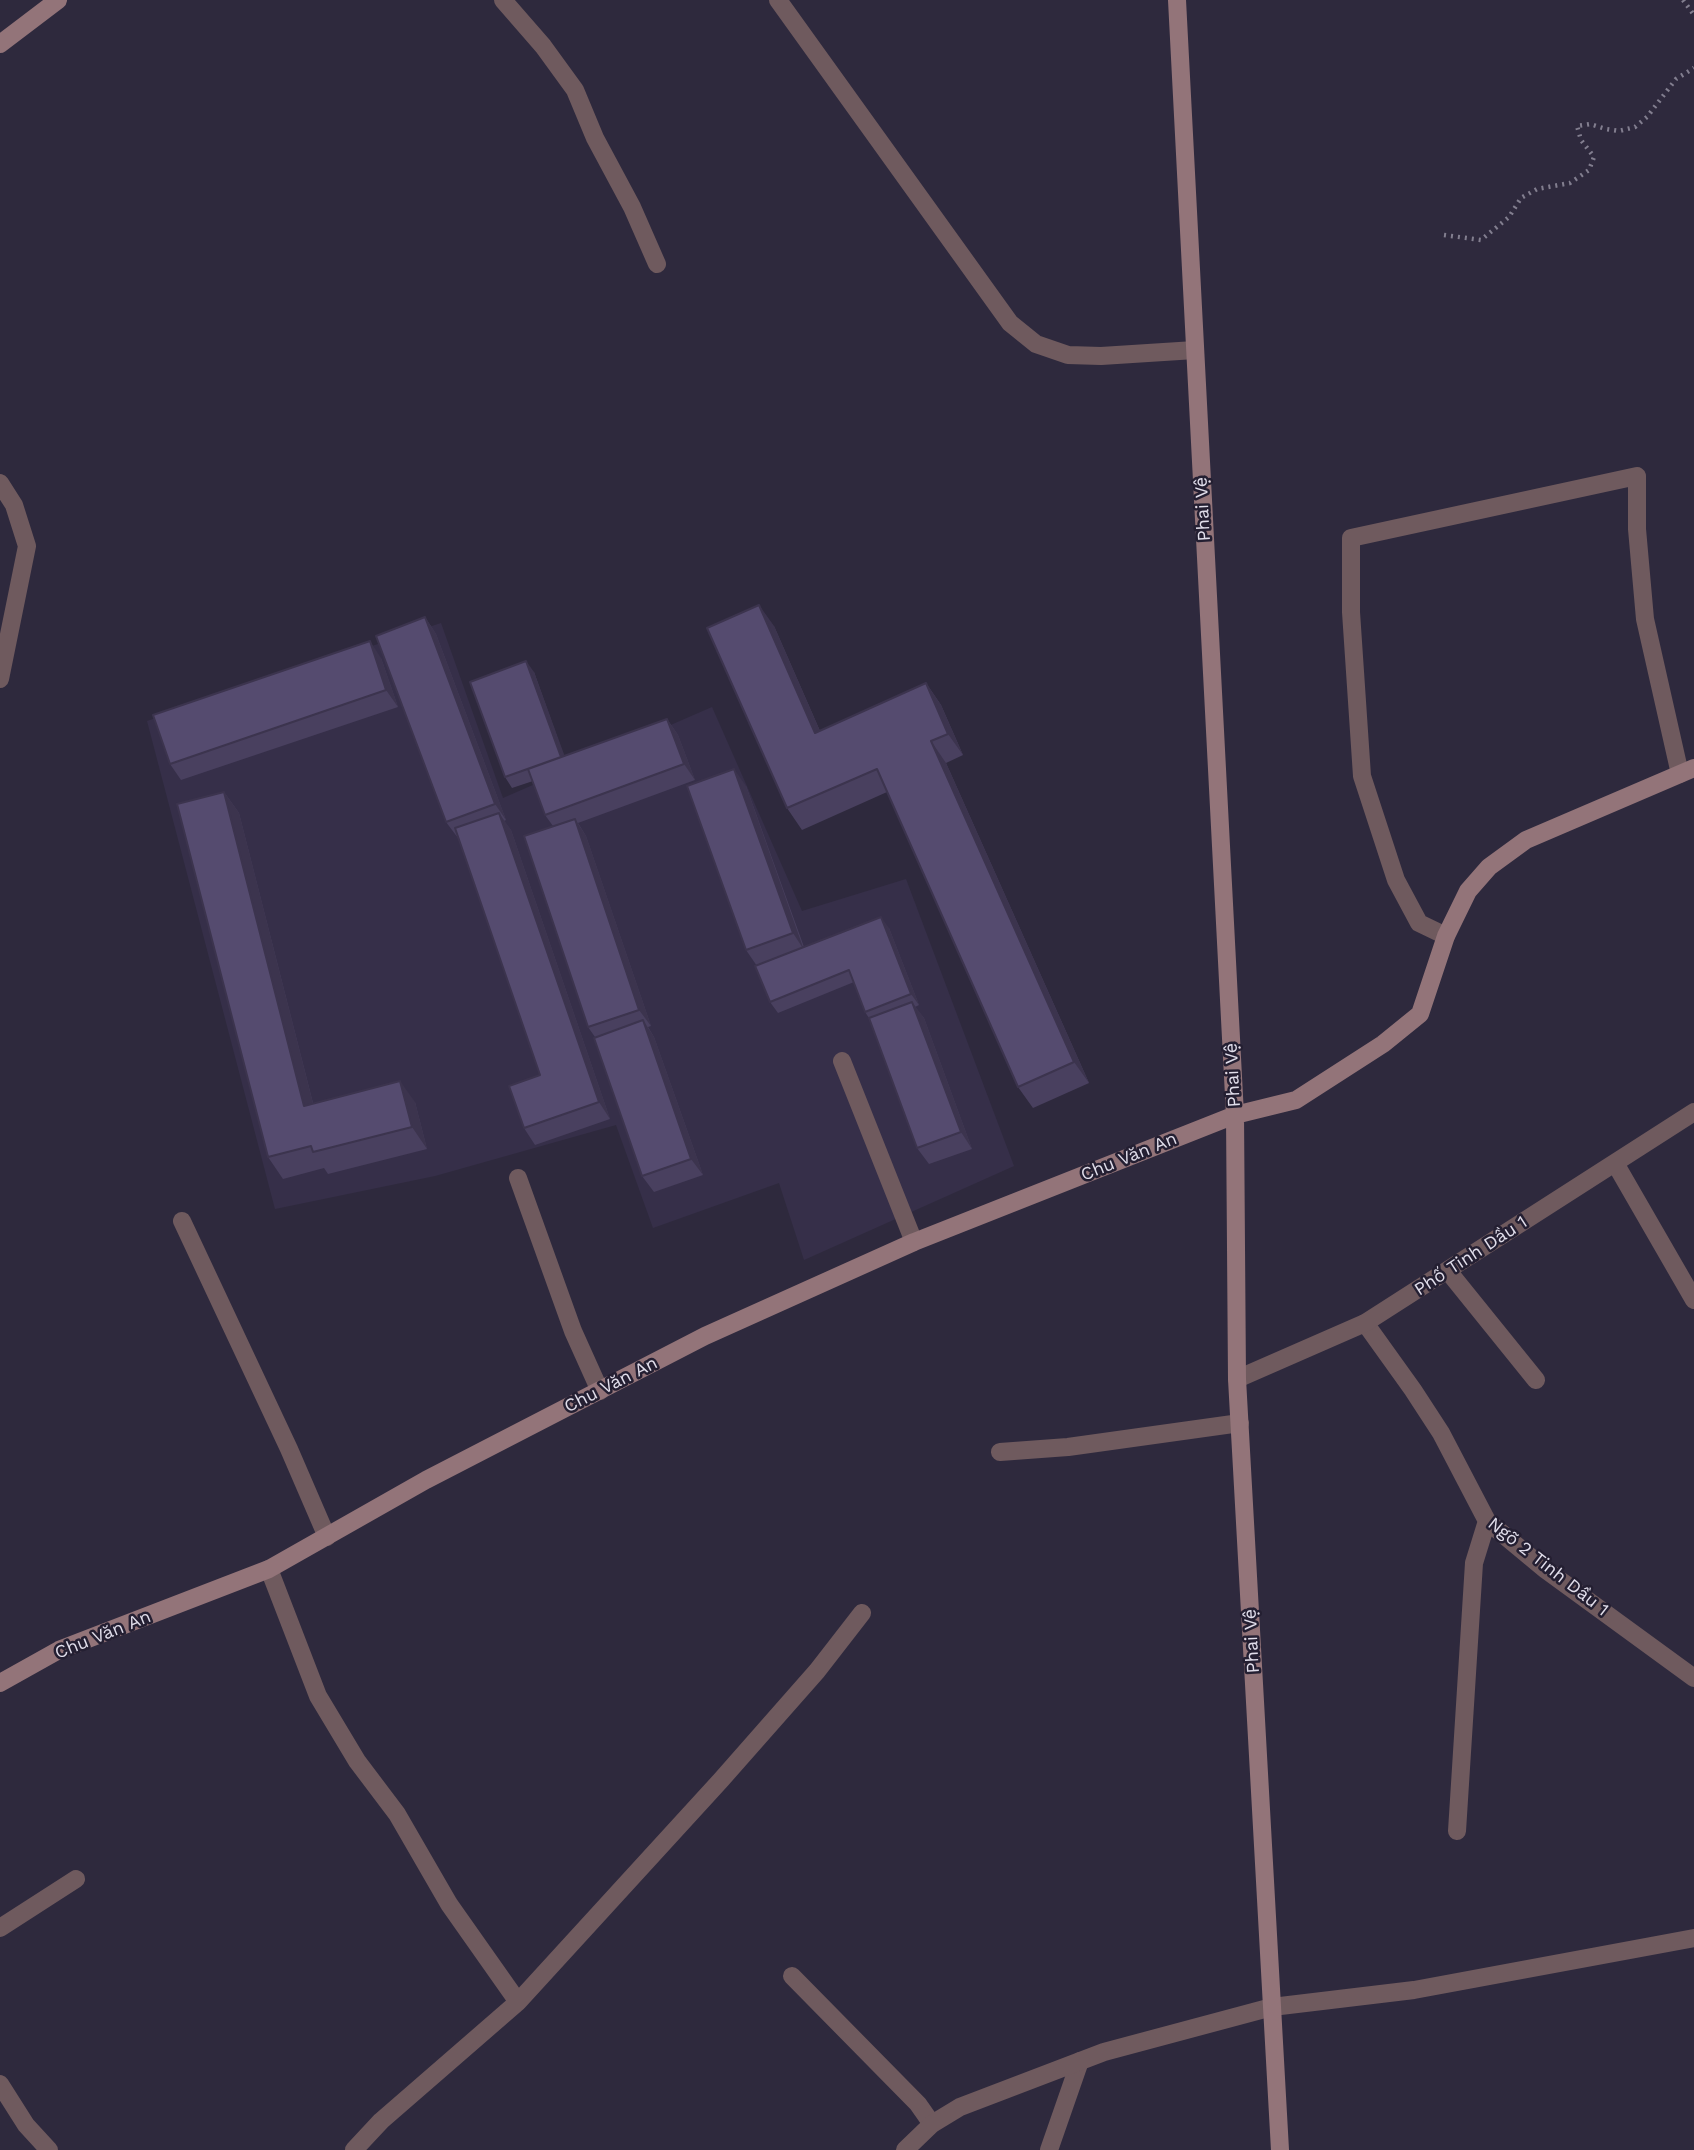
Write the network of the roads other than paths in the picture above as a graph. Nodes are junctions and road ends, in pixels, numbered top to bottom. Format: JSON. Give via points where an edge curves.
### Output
{"nodes":[{"id":1,"x":58,"y":0,"type":"edge"},
{"id":2,"x":503,"y":0,"type":"edge"},
{"id":3,"x":778,"y":0,"type":"edge"},
{"id":4,"x":1177,"y":0,"type":"edge"},
{"id":5,"x":0,"y":44,"type":"edge"},
{"id":6,"x":657,"y":264,"type":"dead end"},
{"id":7,"x":1195,"y":350,"type":"junction"},
{"id":8,"x":0,"y":483,"type":"edge"},
{"id":9,"x":0,"y":679,"type":"edge"},
{"id":10,"x":1687,"y":771,"type":"edge"},
{"id":11,"x":1446,"y":936,"type":"junction"},
{"id":12,"x":842,"y":1061,"type":"dead end"},
{"id":13,"x":1694,"y":1112,"type":"edge"},
{"id":14,"x":1235,"y":1115,"type":"junction"},
{"id":15,"x":1615,"y":1163,"type":"junction"},
{"id":16,"x":518,"y":1178,"type":"dead end"},
{"id":17,"x":182,"y":1221,"type":"dead end"},
{"id":18,"x":914,"y":1242,"type":"junction"},
{"id":19,"x":1448,"y":1271,"type":"junction"},
{"id":20,"x":1694,"y":1300,"type":"edge"},
{"id":21,"x":1365,"y":1323,"type":"junction"},
{"id":22,"x":1237,"y":1379,"type":"junction"},
{"id":23,"x":1536,"y":1380,"type":"dead end"},
{"id":24,"x":600,"y":1391,"type":"junction"},
{"id":25,"x":1240,"y":1423,"type":"junction"},
{"id":26,"x":1000,"y":1452,"type":"dead end"},
{"id":27,"x":1487,"y":1521,"type":"junction"},
{"id":28,"x":327,"y":1537,"type":"junction"},
{"id":29,"x":269,"y":1569,"type":"junction"},
{"id":30,"x":862,"y":1614,"type":"dead end"},
{"id":31,"x":1694,"y":1678,"type":"edge"},
{"id":32,"x":0,"y":1683,"type":"edge"},
{"id":33,"x":1457,"y":1831,"type":"dead end"},
{"id":34,"x":76,"y":1879,"type":"dead end"},
{"id":35,"x":0,"y":1928,"type":"edge"},
{"id":36,"x":1694,"y":1938,"type":"edge"},
{"id":37,"x":792,"y":1976,"type":"dead end"},
{"id":38,"x":518,"y":2002,"type":"junction"},
{"id":39,"x":1272,"y":2007,"type":"junction"},
{"id":40,"x":1080,"y":2061,"type":"junction"},
{"id":41,"x":0,"y":2084,"type":"edge"},
{"id":42,"x":932,"y":2124,"type":"junction"},
{"id":43,"x":49,"y":2150,"type":"edge"},
{"id":44,"x":354,"y":2150,"type":"edge"},
{"id":45,"x":905,"y":2150,"type":"edge"},
{"id":46,"x":1049,"y":2150,"type":"edge"},
{"id":47,"x":1280,"y":2150,"type":"edge"}],
"edges":[{"from":1,"to":5,"type":"street"},
{"from":2,"to":6,"type":"street","via":[[575,90]]},
{"from":3,"to":7,"type":"street","via":[[1010,323],[1036,344],[1068,355]]},
{"from":4,"to":7,"type":"street","name":"Phai Vệ"},
{"from":7,"to":14,"type":"street","name":"Phai Vệ"},
{"from":8,"to":9,"type":"street","via":[[14,505],[27,546]]},
{"from":10,"to":11,"type":"street","name":"Chu Văn An","via":[[1526,840],[1489,867],[1468,891]]},
{"from":10,"to":11,"type":"street","via":[[1645,619],[1637,476],[1351,538],[1362,776],[1396,880],[1419,923]]},
{"from":11,"to":14,"type":"street","name":"Chu Văn An","via":[[1420,1014],[1383,1044],[1296,1100]]},
{"from":12,"to":18,"type":"street"},
{"from":13,"to":15,"type":"street","name":"Phố Tinh Dầu 1"},
{"from":14,"to":18,"type":"street","name":"Chu Văn An"},
{"from":14,"to":22,"type":"street","name":"Phai Vệ"},
{"from":15,"to":19,"type":"street","name":"Phố Tinh Dầu 1"},
{"from":15,"to":20,"type":"street"},
{"from":16,"to":24,"type":"street","via":[[573,1331]]},
{"from":17,"to":28,"type":"street"},
{"from":18,"to":24,"type":"street","name":"Chu Văn An","via":[[705,1336]]},
{"from":19,"to":21,"type":"street","name":"Phố Tinh Dầu 1"},
{"from":19,"to":23,"type":"street"},
{"from":21,"to":22,"type":"street","name":"Phố Tinh Dầu 1"},
{"from":21,"to":27,"type":"street","name":"Ngõ 2 Tinh Dầu 1","via":[[1441,1433]]},
{"from":22,"to":25,"type":"street","name":"Phai Vệ"},
{"from":24,"to":28,"type":"street","name":"Chu Văn An","via":[[426,1480]]},
{"from":25,"to":26,"type":"street"},
{"from":25,"to":39,"type":"street","name":"Phai Vệ"},
{"from":27,"to":31,"type":"street","name":"Ngõ 2 Tinh Dầu 1"},
{"from":27,"to":33,"type":"street","via":[[1474,1563]]},
{"from":28,"to":29,"type":"street","name":"Chu Văn An"},
{"from":29,"to":32,"type":"street","name":"Chu Văn An","via":[[60,1650]]},
{"from":29,"to":38,"type":"street","via":[[318,1696],[357,1761],[397,1814],[449,1904]]},
{"from":30,"to":38,"type":"street","via":[[817,1671]]},
{"from":34,"to":35,"type":"street"},
{"from":36,"to":39,"type":"street","via":[[1414,1990]]},
{"from":37,"to":42,"type":"street","via":[[918,2104]]},
{"from":38,"to":44,"type":"street"},
{"from":39,"to":40,"type":"street"},
{"from":39,"to":47,"type":"street","name":"Phai Vệ"},
{"from":40,"to":42,"type":"street","via":[[960,2107]]},
{"from":40,"to":46,"type":"street"},
{"from":41,"to":43,"type":"street","via":[[26,2125]]},
{"from":42,"to":45,"type":"street"}]}
